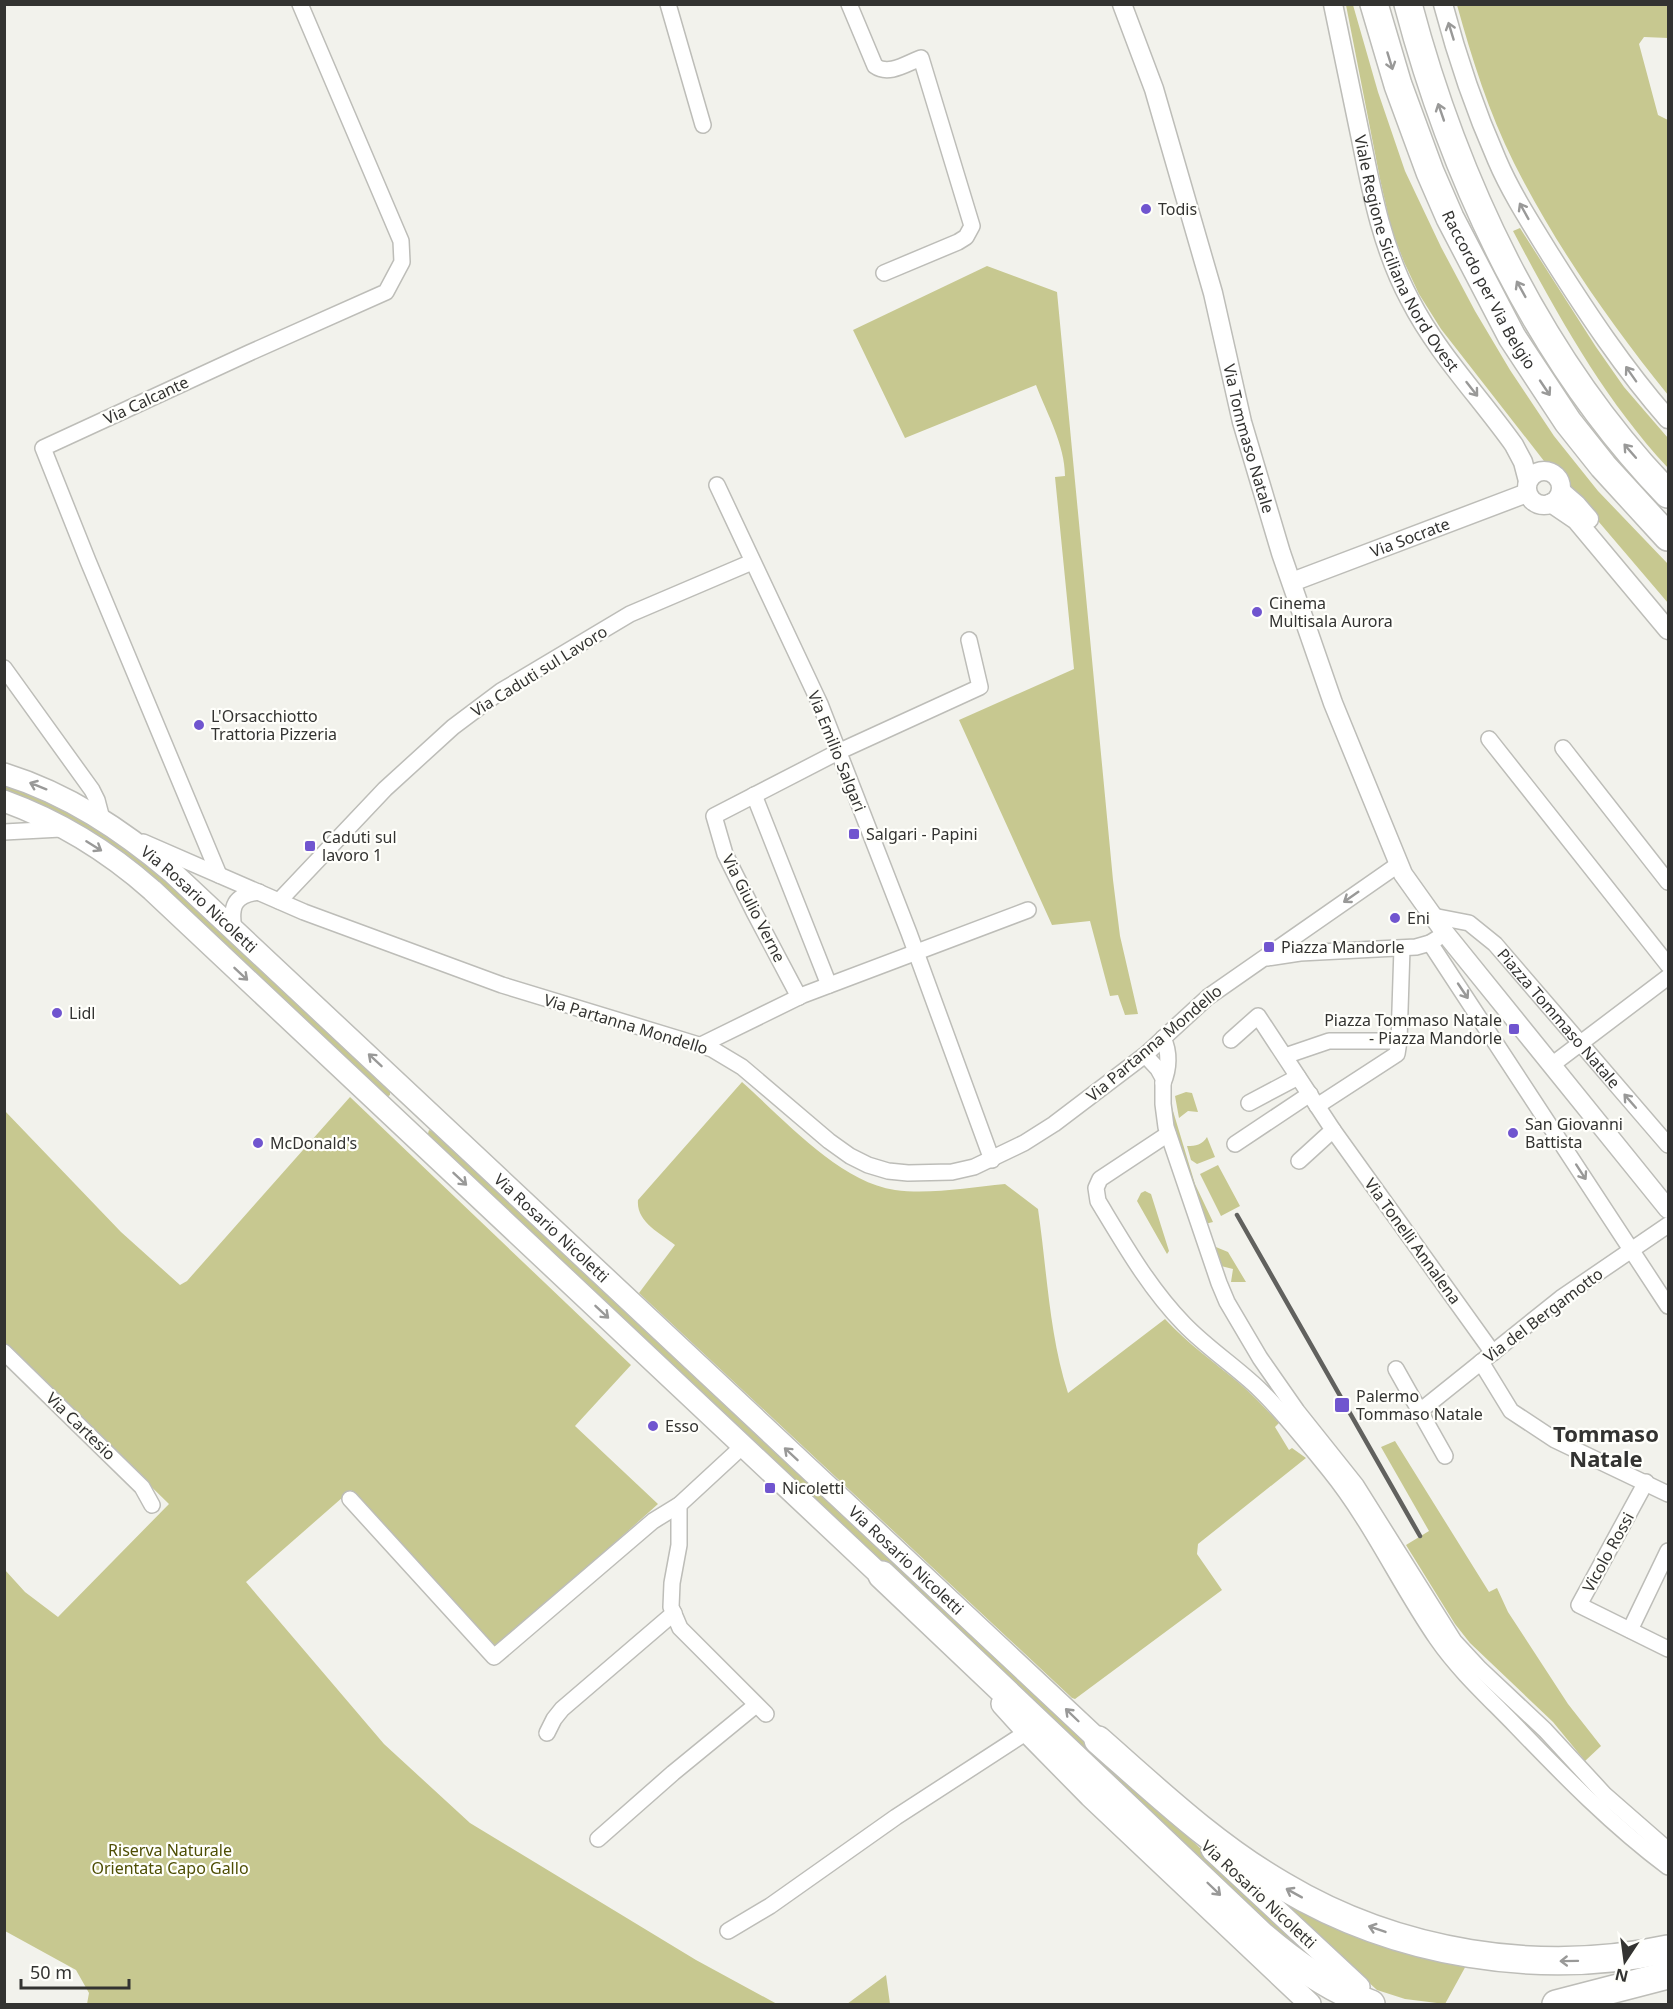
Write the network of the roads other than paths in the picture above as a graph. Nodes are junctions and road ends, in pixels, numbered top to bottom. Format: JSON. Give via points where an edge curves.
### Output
{"nodes":[{"id":1,"x":300,"y":4,"type":"edge"},
{"id":2,"x":668,"y":4,"type":"edge"},
{"id":3,"x":849,"y":4,"type":"edge"},
{"id":4,"x":1122,"y":4,"type":"edge"},
{"id":5,"x":1333,"y":4,"type":"edge"},
{"id":6,"x":1374,"y":4,"type":"edge"},
{"id":7,"x":1408,"y":4,"type":"edge"},
{"id":8,"x":1443,"y":4,"type":"edge"},
{"id":9,"x":703,"y":125,"type":"dead end"},
{"id":10,"x":884,"y":273,"type":"dead end"},
{"id":11,"x":1668,"y":419,"type":"edge"},
{"id":12,"x":717,"y":484,"type":"dead end"},
{"id":13,"x":1528,"y":487,"type":"junction"},
{"id":14,"x":1668,"y":494,"type":"edge"},
{"id":15,"x":1556,"y":497,"type":"junction"},
{"id":16,"x":1668,"y":537,"type":"edge"},
{"id":17,"x":752,"y":562,"type":"junction"},
{"id":18,"x":1292,"y":582,"type":"junction"},
{"id":19,"x":1668,"y":611,"type":"edge"},
{"id":20,"x":1668,"y":630,"type":"edge"},
{"id":21,"x":969,"y":640,"type":"dead end"},
{"id":22,"x":4,"y":668,"type":"edge"},
{"id":23,"x":1489,"y":739,"type":"dead end"},
{"id":24,"x":1563,"y":748,"type":"dead end"},
{"id":25,"x":838,"y":752,"type":"junction"},
{"id":26,"x":4,"y":774,"type":"edge"},
{"id":27,"x":754,"y":795,"type":"junction"},
{"id":28,"x":4,"y":801,"type":"edge"},
{"id":29,"x":102,"y":819,"type":"junction"},
{"id":30,"x":68,"y":830,"type":"junction"},
{"id":31,"x":4,"y":832,"type":"edge"},
{"id":32,"x":126,"y":835,"type":"junction"},
{"id":33,"x":1399,"y":864,"type":"junction"},
{"id":34,"x":219,"y":874,"type":"junction"},
{"id":35,"x":1668,"y":882,"type":"edge"},
{"id":36,"x":259,"y":892,"type":"junction"},
{"id":37,"x":279,"y":901,"type":"junction"},
{"id":38,"x":1028,"y":910,"type":"dead end"},
{"id":39,"x":1433,"y":916,"type":"junction"},
{"id":40,"x":234,"y":930,"type":"junction"},
{"id":41,"x":1438,"y":938,"type":"junction"},
{"id":42,"x":1401,"y":948,"type":"junction"},
{"id":43,"x":916,"y":952,"type":"junction"},
{"id":44,"x":1264,"y":958,"type":"junction"},
{"id":45,"x":1668,"y":965,"type":"edge"},
{"id":46,"x":1668,"y":977,"type":"edge"},
{"id":47,"x":829,"y":985,"type":"junction"},
{"id":48,"x":800,"y":997,"type":"junction"},
{"id":49,"x":1163,"y":1038,"type":"junction"},
{"id":50,"x":1231,"y":1040,"type":"dead end"},
{"id":51,"x":1399,"y":1041,"type":"junction"},
{"id":52,"x":1581,"y":1044,"type":"junction"},
{"id":53,"x":701,"y":1045,"type":"junction"},
{"id":54,"x":1145,"y":1054,"type":"junction"},
{"id":55,"x":1285,"y":1056,"type":"junction"},
{"id":56,"x":1553,"y":1065,"type":"junction"},
{"id":57,"x":1298,"y":1077,"type":"junction"},
{"id":58,"x":399,"y":1083,"type":"junction"},
{"id":59,"x":1163,"y":1083,"type":"junction"},
{"id":60,"x":373,"y":1097,"type":"junction"},
{"id":61,"x":1313,"y":1100,"type":"junction"},
{"id":62,"x":1248,"y":1103,"type":"dead end"},
{"id":63,"x":1333,"y":1130,"type":"junction"},
{"id":64,"x":452,"y":1134,"type":"junction"},
{"id":65,"x":1168,"y":1134,"type":"junction"},
{"id":66,"x":1235,"y":1144,"type":"dead end"},
{"id":67,"x":1668,"y":1144,"type":"edge"},
{"id":68,"x":434,"y":1155,"type":"junction"},
{"id":69,"x":992,"y":1160,"type":"junction"},
{"id":70,"x":1299,"y":1161,"type":"dead end"},
{"id":71,"x":1668,"y":1209,"type":"edge"},
{"id":72,"x":1668,"y":1225,"type":"edge"},
{"id":73,"x":1631,"y":1250,"type":"junction"},
{"id":74,"x":1668,"y":1306,"type":"edge"},
{"id":75,"x":4,"y":1352,"type":"edge"},
{"id":76,"x":1487,"y":1358,"type":"junction"},
{"id":77,"x":1396,"y":1369,"type":"dead end"},
{"id":78,"x":1420,"y":1411,"type":"junction"},
{"id":79,"x":744,"y":1445,"type":"junction"},
{"id":80,"x":1445,"y":1456,"type":"dead end"},
{"id":81,"x":1646,"y":1482,"type":"junction"},
{"id":82,"x":1668,"y":1494,"type":"edge"},
{"id":83,"x":350,"y":1499,"type":"dead end"},
{"id":84,"x":152,"y":1505,"type":"dead end"},
{"id":85,"x":679,"y":1505,"type":"junction"},
{"id":86,"x":1668,"y":1551,"type":"edge"},
{"id":87,"x":882,"y":1575,"type":"junction"},
{"id":88,"x":674,"y":1613,"type":"junction"},
{"id":89,"x":1630,"y":1630,"type":"junction"},
{"id":90,"x":1668,"y":1649,"type":"edge"},
{"id":91,"x":1027,"y":1732,"type":"junction"},
{"id":92,"x":547,"y":1733,"type":"dead end"},
{"id":93,"x":1098,"y":1740,"type":"junction"},
{"id":94,"x":598,"y":1839,"type":"dead end"},
{"id":95,"x":1668,"y":1850,"type":"edge"},
{"id":96,"x":1668,"y":1868,"type":"edge"},
{"id":97,"x":728,"y":1931,"type":"dead end"},
{"id":98,"x":1668,"y":1949,"type":"edge"},
{"id":99,"x":1668,"y":1975,"type":"edge"},
{"id":100,"x":1668,"y":1985,"type":"edge"},
{"id":101,"x":1365,"y":1996,"type":"edge"},
{"id":102,"x":1310,"y":2004,"type":"edge"},
{"id":103,"x":1556,"y":2004,"type":"edge"},
{"id":104,"x":1631,"y":2004,"type":"edge"}],
"edges":[{"from":1,"to":34,"type":"street","name":"Via Calcante","via":[[401,241],[402,262],[386,292],[43,448]]},
{"from":2,"to":9,"type":"street"},
{"from":3,"to":10,"type":"street","via":[[875,66],[890,70],[921,58],[972,226],[958,242]]},
{"from":4,"to":18,"type":"street","name":"Via Tommaso Natale","via":[[1154,90],[1213,293],[1242,422]]},
{"from":5,"to":13,"type":"street","name":"Viale Regione Siciliana Nord Ovest","one_way":true,"via":[[1369,181],[1395,269],[1429,333],[1514,445],[1523,462]]},
{"from":6,"to":16,"type":"highway","name":"Raccordo per Via Belgio","one_way":true,"via":[[1426,163],[1512,337],[1568,422]]},
{"from":14,"to":7,"type":"highway","name":"Raccordo per Via Belgio","one_way":true,"via":[[1592,403],[1511,272],[1463,173]]},
{"from":11,"to":8,"type":"street","one_way":true,"via":[[1637,384],[1583,305],[1503,173],[1470,92]]},
{"from":12,"to":17,"type":"street","name":"Via Emilio Salgari"},
{"from":13,"to":15,"type":"street","via":[[1534,502],[1540,504]]},
{"from":13,"to":15,"type":"street","via":[[1535,473],[1547,471],[1559,480]]},
{"from":13,"to":18,"type":"street","name":"Via Socrate"},
{"from":15,"to":19,"type":"street","via":[[1576,504]]},
{"from":15,"to":20,"type":"street"},
{"from":17,"to":25,"type":"street","name":"Via Emilio Salgari"},
{"from":17,"to":37,"type":"street","name":"Via Caduti sul Lavoro","via":[[630,614],[501,691],[418,758]]},
{"from":18,"to":33,"type":"street","name":"Via Tommaso Natale","via":[[1334,703]]},
{"from":21,"to":25,"type":"street","via":[[980,687]]},
{"from":22,"to":29,"type":"street","via":[[92,790]]},
{"from":23,"to":45,"type":"street"},
{"from":24,"to":35,"type":"street"},
{"from":25,"to":27,"type":"street"},
{"from":25,"to":43,"type":"street","name":"Via Emilio Salgari"},
{"from":29,"to":26,"type":"main road","name":"Via Rosario Nicoletti","one_way":true,"via":[[50,791]]},
{"from":27,"to":47,"type":"street"},
{"from":27,"to":48,"type":"street","name":"Via Giulio Verne","via":[[714,816],[725,854]]},
{"from":28,"to":30,"type":"main road","name":"Via Rosario Nicoletti"},
{"from":29,"to":32,"type":"main road","name":"Via Rosario Nicoletti"},
{"from":30,"to":31,"type":"street"},
{"from":30,"to":60,"type":"main road","name":"Via Rosario Nicoletti","one_way":true,"via":[[138,878]]},
{"from":32,"to":34,"type":"street","name":"Via Partanna Mondello"},
{"from":32,"to":40,"type":"main road","name":"Via Rosario Nicoletti"},
{"from":33,"to":39,"type":"street","name":"Piazza Tommaso Natale"},
{"from":33,"to":44,"type":"street","one_way":true},
{"from":34,"to":36,"type":"street","name":"Via Partanna Mondello"},
{"from":36,"to":37,"type":"street","name":"Via Partanna Mondello"},
{"from":36,"to":40,"type":"street","via":[[242,896],[236,904],[231,914]]},
{"from":37,"to":53,"type":"street","name":"Via Partanna Mondello","via":[[502,985]]},
{"from":38,"to":43,"type":"street"},
{"from":39,"to":41,"type":"street","name":"Piazza Tommaso Natale"},
{"from":39,"to":52,"type":"street","name":"Piazza Tommaso Natale","via":[[1469,923],[1496,944]]},
{"from":58,"to":40,"type":"main road","name":"Via Rosario Nicoletti","one_way":true},
{"from":41,"to":42,"type":"street"},
{"from":41,"to":56,"type":"street","name":"Piazza Tommaso Natale"},
{"from":41,"to":73,"type":"street","name":"Piazza Tommaso Natale","one_way":true},
{"from":42,"to":44,"type":"street","via":[[1300,952]]},
{"from":42,"to":51,"type":"street"},
{"from":43,"to":47,"type":"street"},
{"from":43,"to":69,"type":"street","name":"Via Emilio Salgari"},
{"from":44,"to":49,"type":"street","name":"Via Partanna Mondello","via":[[1208,997]]},
{"from":46,"to":52,"type":"street"},
{"from":47,"to":48,"type":"street"},
{"from":48,"to":53,"type":"street"},
{"from":49,"to":54,"type":"street","name":"Via Partanna Mondello"},
{"from":49,"to":59,"type":"street","via":[[1168,1056]]},
{"from":50,"to":55,"type":"street","name":"Via Tonelli Annalena","via":[[1258,1016]]},
{"from":51,"to":55,"type":"street","via":[[1329,1041]]},
{"from":51,"to":61,"type":"street","via":[[1397,1054]]},
{"from":52,"to":56,"type":"street"},
{"from":67,"to":52,"type":"street","name":"Piazza Tommaso Natale","one_way":true},
{"from":53,"to":69,"type":"street","name":"Via Partanna Mondello","via":[[742,1068],[829,1141],[868,1165],[888,1171],[930,1174]]},
{"from":54,"to":59,"type":"street","via":[[1161,1073]]},
{"from":54,"to":69,"type":"street","name":"Via Partanna Mondello","via":[[1054,1124]]},
{"from":55,"to":57,"type":"street","name":"Via Tonelli Annalena"},
{"from":56,"to":71,"type":"street","name":"Piazza Tommaso Natale"},
{"from":57,"to":61,"type":"street","name":"Via Tonelli Annalena"},
{"from":57,"to":62,"type":"street"},
{"from":58,"to":60,"type":"main road","via":[[401,1096],[394,1104],[387,1105]]},
{"from":58,"to":64,"type":"main road","name":"Via Rosario Nicoletti"},
{"from":59,"to":65,"type":"street"},
{"from":60,"to":68,"type":"main road","name":"Via Rosario Nicoletti"},
{"from":61,"to":63,"type":"street","name":"Via Tonelli Annalena"},
{"from":61,"to":66,"type":"street"},
{"from":63,"to":70,"type":"street"},
{"from":63,"to":76,"type":"street","name":"Via Tonelli Annalena"},
{"from":64,"to":68,"type":"main road","name":"Via Rosario Nicoletti","via":[[438,1125],[422,1126],[420,1134]]},
{"from":93,"to":64,"type":"main road","name":"Via Rosario Nicoletti","one_way":true},
{"from":65,"to":95,"type":"street","via":[[1219,1283],[1248,1340],[1297,1411],[1356,1485],[1443,1625],[1466,1654],[1545,1730],[1586,1776]]},
{"from":65,"to":96,"type":"street","via":[[1100,1179],[1096,1188],[1098,1201],[1145,1275],[1183,1323],[1276,1406],[1332,1473],[1365,1519],[1420,1615],[1466,1674],[1576,1787]]},
{"from":68,"to":79,"type":"main road","name":"Via Rosario Nicoletti","one_way":true},
{"from":72,"to":73,"type":"street","name":"Via del Bergamotto"},
{"from":73,"to":74,"type":"street","name":"Piazza Tommaso Natale"},
{"from":73,"to":76,"type":"street","name":"Via del Bergamotto","via":[[1561,1298]]},
{"from":75,"to":84,"type":"street","name":"Via Cartesio","via":[[142,1487]]},
{"from":76,"to":78,"type":"street","name":"Via del Bergamotto"},
{"from":76,"to":81,"type":"street","name":"Via Tonelli Annalena","via":[[1511,1411],[1555,1440]]},
{"from":77,"to":78,"type":"street"},
{"from":78,"to":80,"type":"street"},
{"from":79,"to":85,"type":"street"},
{"from":79,"to":87,"type":"main road","name":"Via Rosario Nicoletti"},
{"from":81,"to":82,"type":"street","name":"Via Tonelli Annalena"},
{"from":81,"to":89,"type":"street","name":"Vicolo Rossi","via":[[1579,1605]]},
{"from":83,"to":85,"type":"street","via":[[494,1657],[653,1521]]},
{"from":85,"to":88,"type":"street","via":[[679,1545],[672,1583]]},
{"from":86,"to":89,"type":"street"},
{"from":87,"to":91,"type":"main road","name":"Via Rosario Nicoletti"},
{"from":87,"to":101,"type":"highway","one_way":true,"via":[[1261,1935],[1337,1989]]},
{"from":88,"to":92,"type":"street","via":[[562,1709]]},
{"from":88,"to":94,"type":"street","via":[[680,1628],[761,1709],[674,1773]]},
{"from":89,"to":90,"type":"street"},
{"from":91,"to":97,"type":"street"},
{"from":91,"to":102,"type":"main road","name":"Via Rosario Nicoletti"},
{"from":98,"to":93,"type":"highway","one_way":true,"via":[[1589,1960],[1514,1959],[1417,1942],[1347,1918],[1318,1906],[1248,1864],[1181,1813]]},
{"from":93,"to":101,"type":"main road","name":"Via Rosario Nicoletti"},
{"from":99,"to":103,"type":"highway"},
{"from":100,"to":104,"type":"highway"}]}
